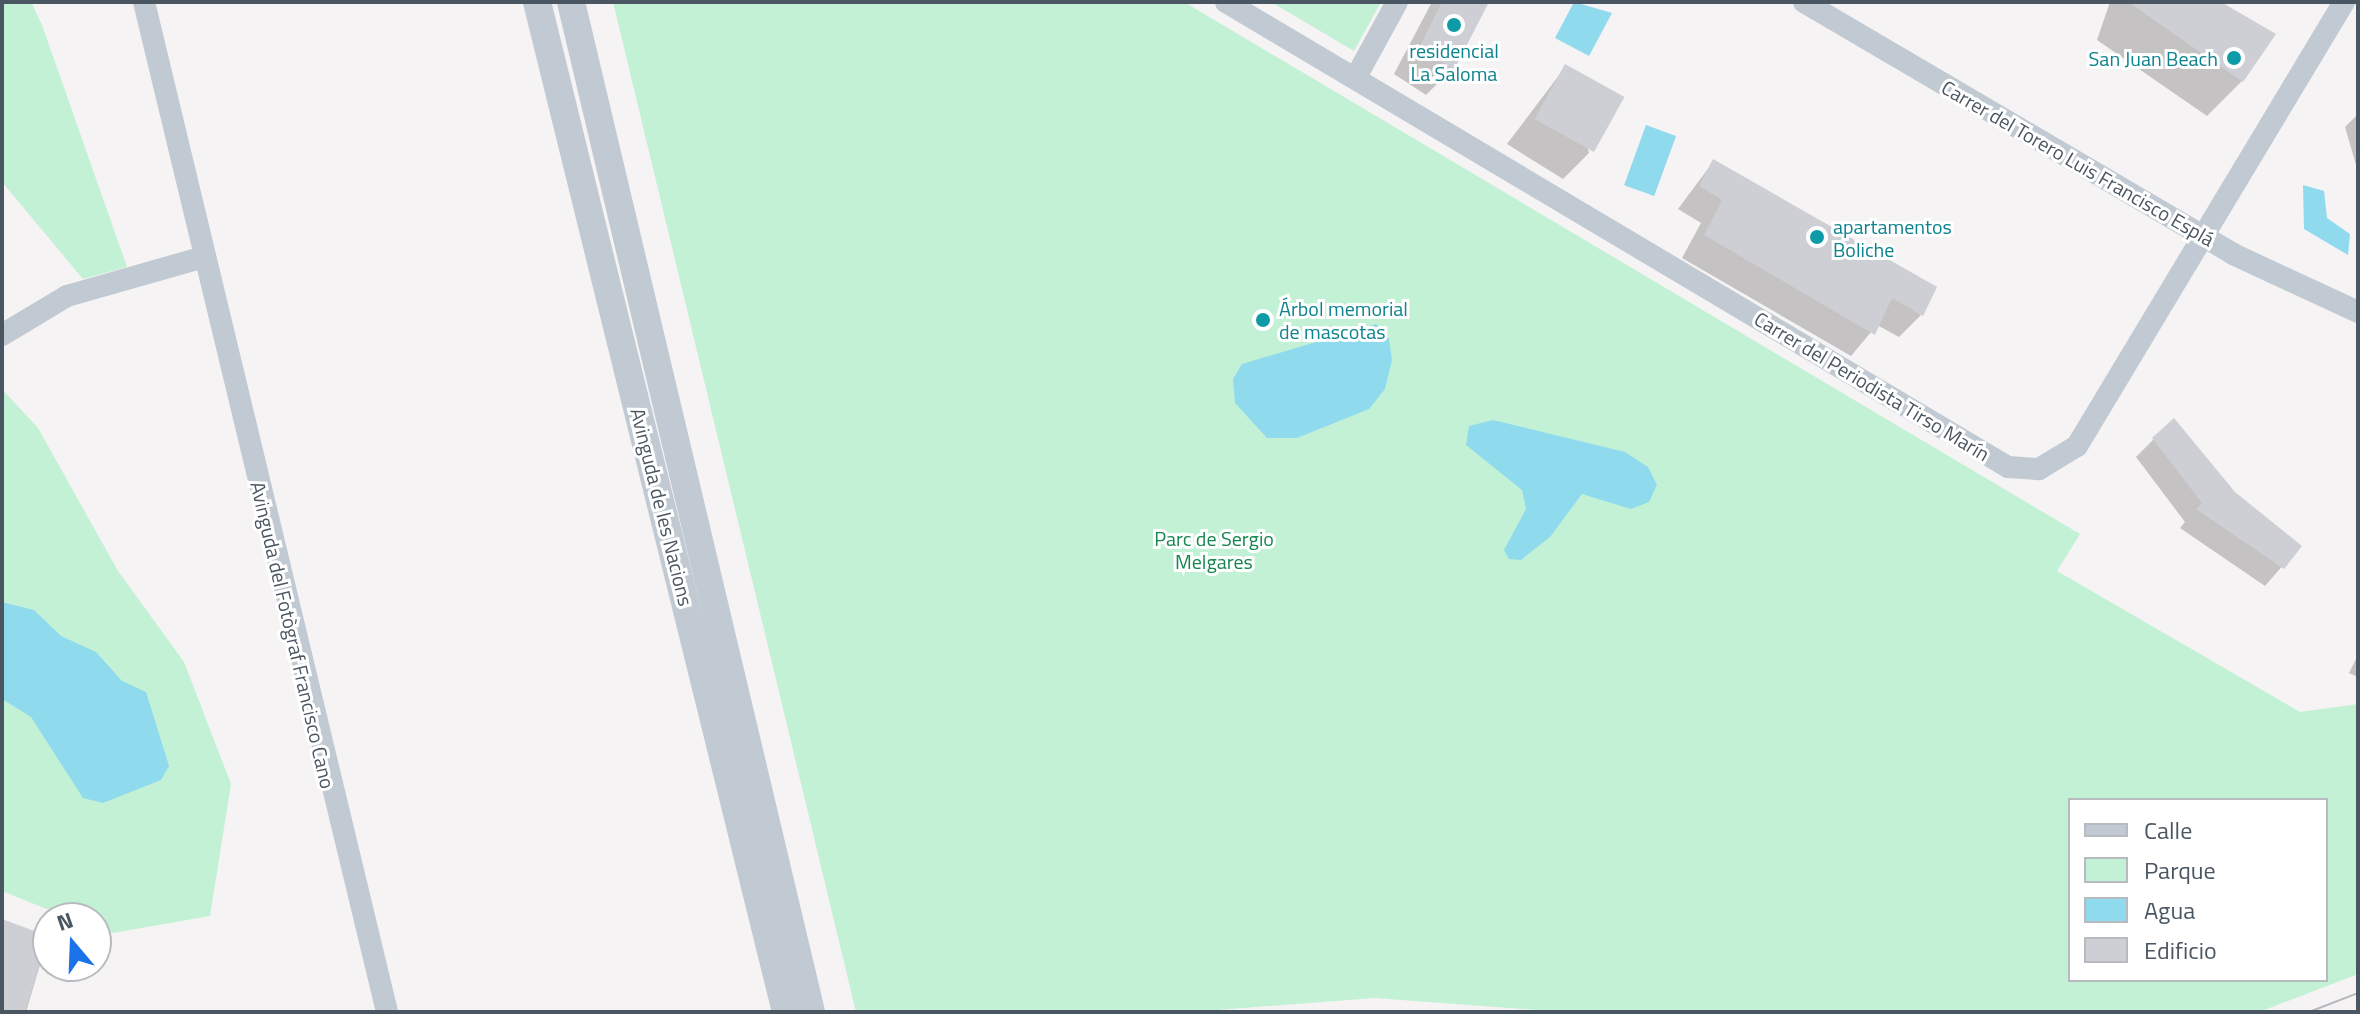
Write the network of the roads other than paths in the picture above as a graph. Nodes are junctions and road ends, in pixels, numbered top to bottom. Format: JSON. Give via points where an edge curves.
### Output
{"nodes":[{"id":1,"x":144,"y":2,"type":"edge"},
{"id":2,"x":537,"y":2,"type":"edge"},
{"id":3,"x":571,"y":2,"type":"edge"},
{"id":4,"x":1226,"y":2,"type":"edge"},
{"id":5,"x":1397,"y":2,"type":"edge"},
{"id":6,"x":1804,"y":2,"type":"edge"},
{"id":7,"x":2344,"y":2,"type":"edge"},
{"id":8,"x":1356,"y":77,"type":"junction"},
{"id":9,"x":2207,"y":238,"type":"junction"},
{"id":10,"x":204,"y":257,"type":"junction"},
{"id":11,"x":2358,"y":312,"type":"edge"},
{"id":12,"x":2,"y":335,"type":"edge"},
{"id":13,"x":387,"y":1012,"type":"edge"},
{"id":14,"x":786,"y":1012,"type":"edge"},
{"id":15,"x":811,"y":1012,"type":"edge"}],
"edges":[{"from":1,"to":10,"type":"street","name":"Avinguda del Fotògraf Francisco Cano"},
{"from":2,"to":14,"type":"street","name":"Avinguda de les Nacions"},
{"from":3,"to":15,"type":"street","name":"Avinguda de les Nacions"},
{"from":4,"to":8,"type":"street","name":"Carrer del Periodista Tirso Marín"},
{"from":5,"to":8,"type":"street"},
{"from":6,"to":9,"type":"street","name":"Carrer del Torero Luis Francisco Esplá"},
{"from":7,"to":9,"type":"street","name":"Carrer del Periodista Tirso Marín"},
{"from":8,"to":9,"type":"street","name":"Carrer del Periodista Tirso Marín","via":[[2008,467],[2039,469],[2077,446]]},
{"from":9,"to":11,"type":"street","name":"Carrer del Torero Luis Francisco Esplá"},
{"from":10,"to":12,"type":"street","via":[[67,296]]},
{"from":10,"to":13,"type":"street","name":"Avinguda del Fotògraf Francisco Cano"}]}
